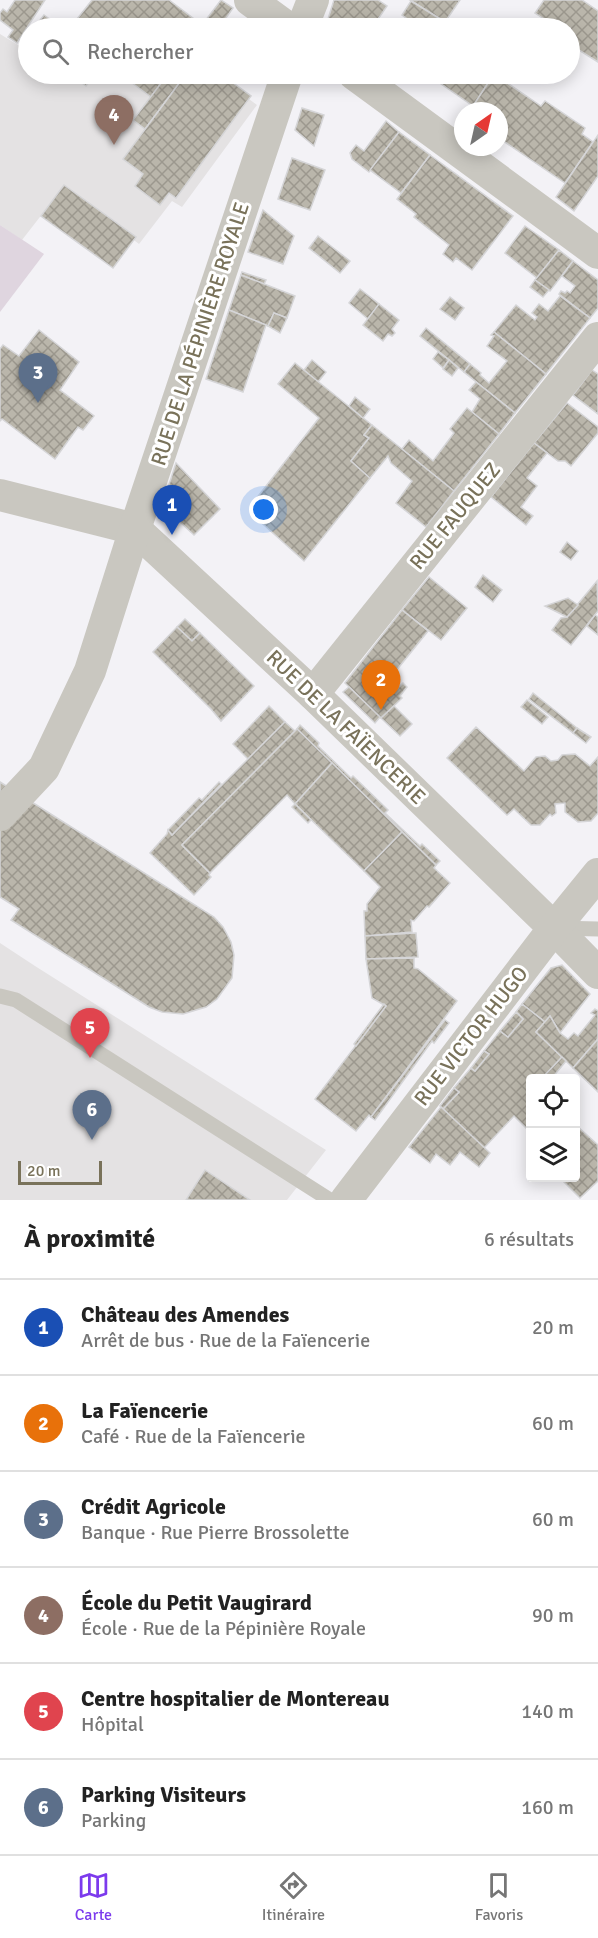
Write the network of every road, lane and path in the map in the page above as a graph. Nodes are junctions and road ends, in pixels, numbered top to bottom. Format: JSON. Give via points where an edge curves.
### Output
{"nodes":[{"id":1,"x":249,"y":0,"type":"edge"},
{"id":2,"x":313,"y":0,"type":"edge"},
{"id":3,"x":274,"y":18,"type":"edge"},
{"id":4,"x":306,"y":18,"type":"edge"},
{"id":5,"x":284,"y":84,"type":"edge"},
{"id":6,"x":368,"y":84,"type":"edge"},
{"id":7,"x":598,"y":253,"type":"edge"},
{"id":8,"x":598,"y":338,"type":"edge"},
{"id":9,"x":0,"y":495,"type":"edge"},
{"id":10,"x":135,"y":529,"type":"junction"},
{"id":11,"x":313,"y":694,"type":"junction"},
{"id":12,"x":0,"y":815,"type":"edge"},
{"id":13,"x":598,"y":874,"type":"edge"},
{"id":14,"x":554,"y":928,"type":"junction"},
{"id":15,"x":598,"y":929,"type":"edge"},
{"id":16,"x":598,"y":973,"type":"edge"},
{"id":17,"x":0,"y":996,"type":"edge"},
{"id":18,"x":330,"y":1200,"type":"edge"},
{"id":19,"x":346,"y":1200,"type":"edge"}],
"edges":[{"from":1,"to":3,"type":"street"},
{"from":2,"to":4,"type":"street"},
{"from":5,"to":10,"type":"street","name":"RUE DE LA PÉPINIÈRE ROYALE"},
{"from":6,"to":7,"type":"street"},
{"from":8,"to":11,"type":"street","name":"RUE FAUQUEZ"},
{"from":9,"to":10,"type":"street"},
{"from":10,"to":11,"type":"street","name":"RUE DE LA FAÏENCERIE"},
{"from":10,"to":12,"type":"street","name":"RUE DE LA PÉPINIÈRE ROYALE","via":[[90,671],[44,768]]},
{"from":11,"to":14,"type":"street","name":"RUE DE LA FAÏENCERIE"},
{"from":13,"to":14,"type":"street","name":"RUE VICTOR HUGO"},
{"from":14,"to":15,"type":"lane"},
{"from":14,"to":16,"type":"street","name":"RUE DE LA FAÏENCERIE"},
{"from":14,"to":19,"type":"street","name":"RUE VICTOR HUGO"},
{"from":17,"to":18,"type":"lane","via":[[16,1000]]}]}
